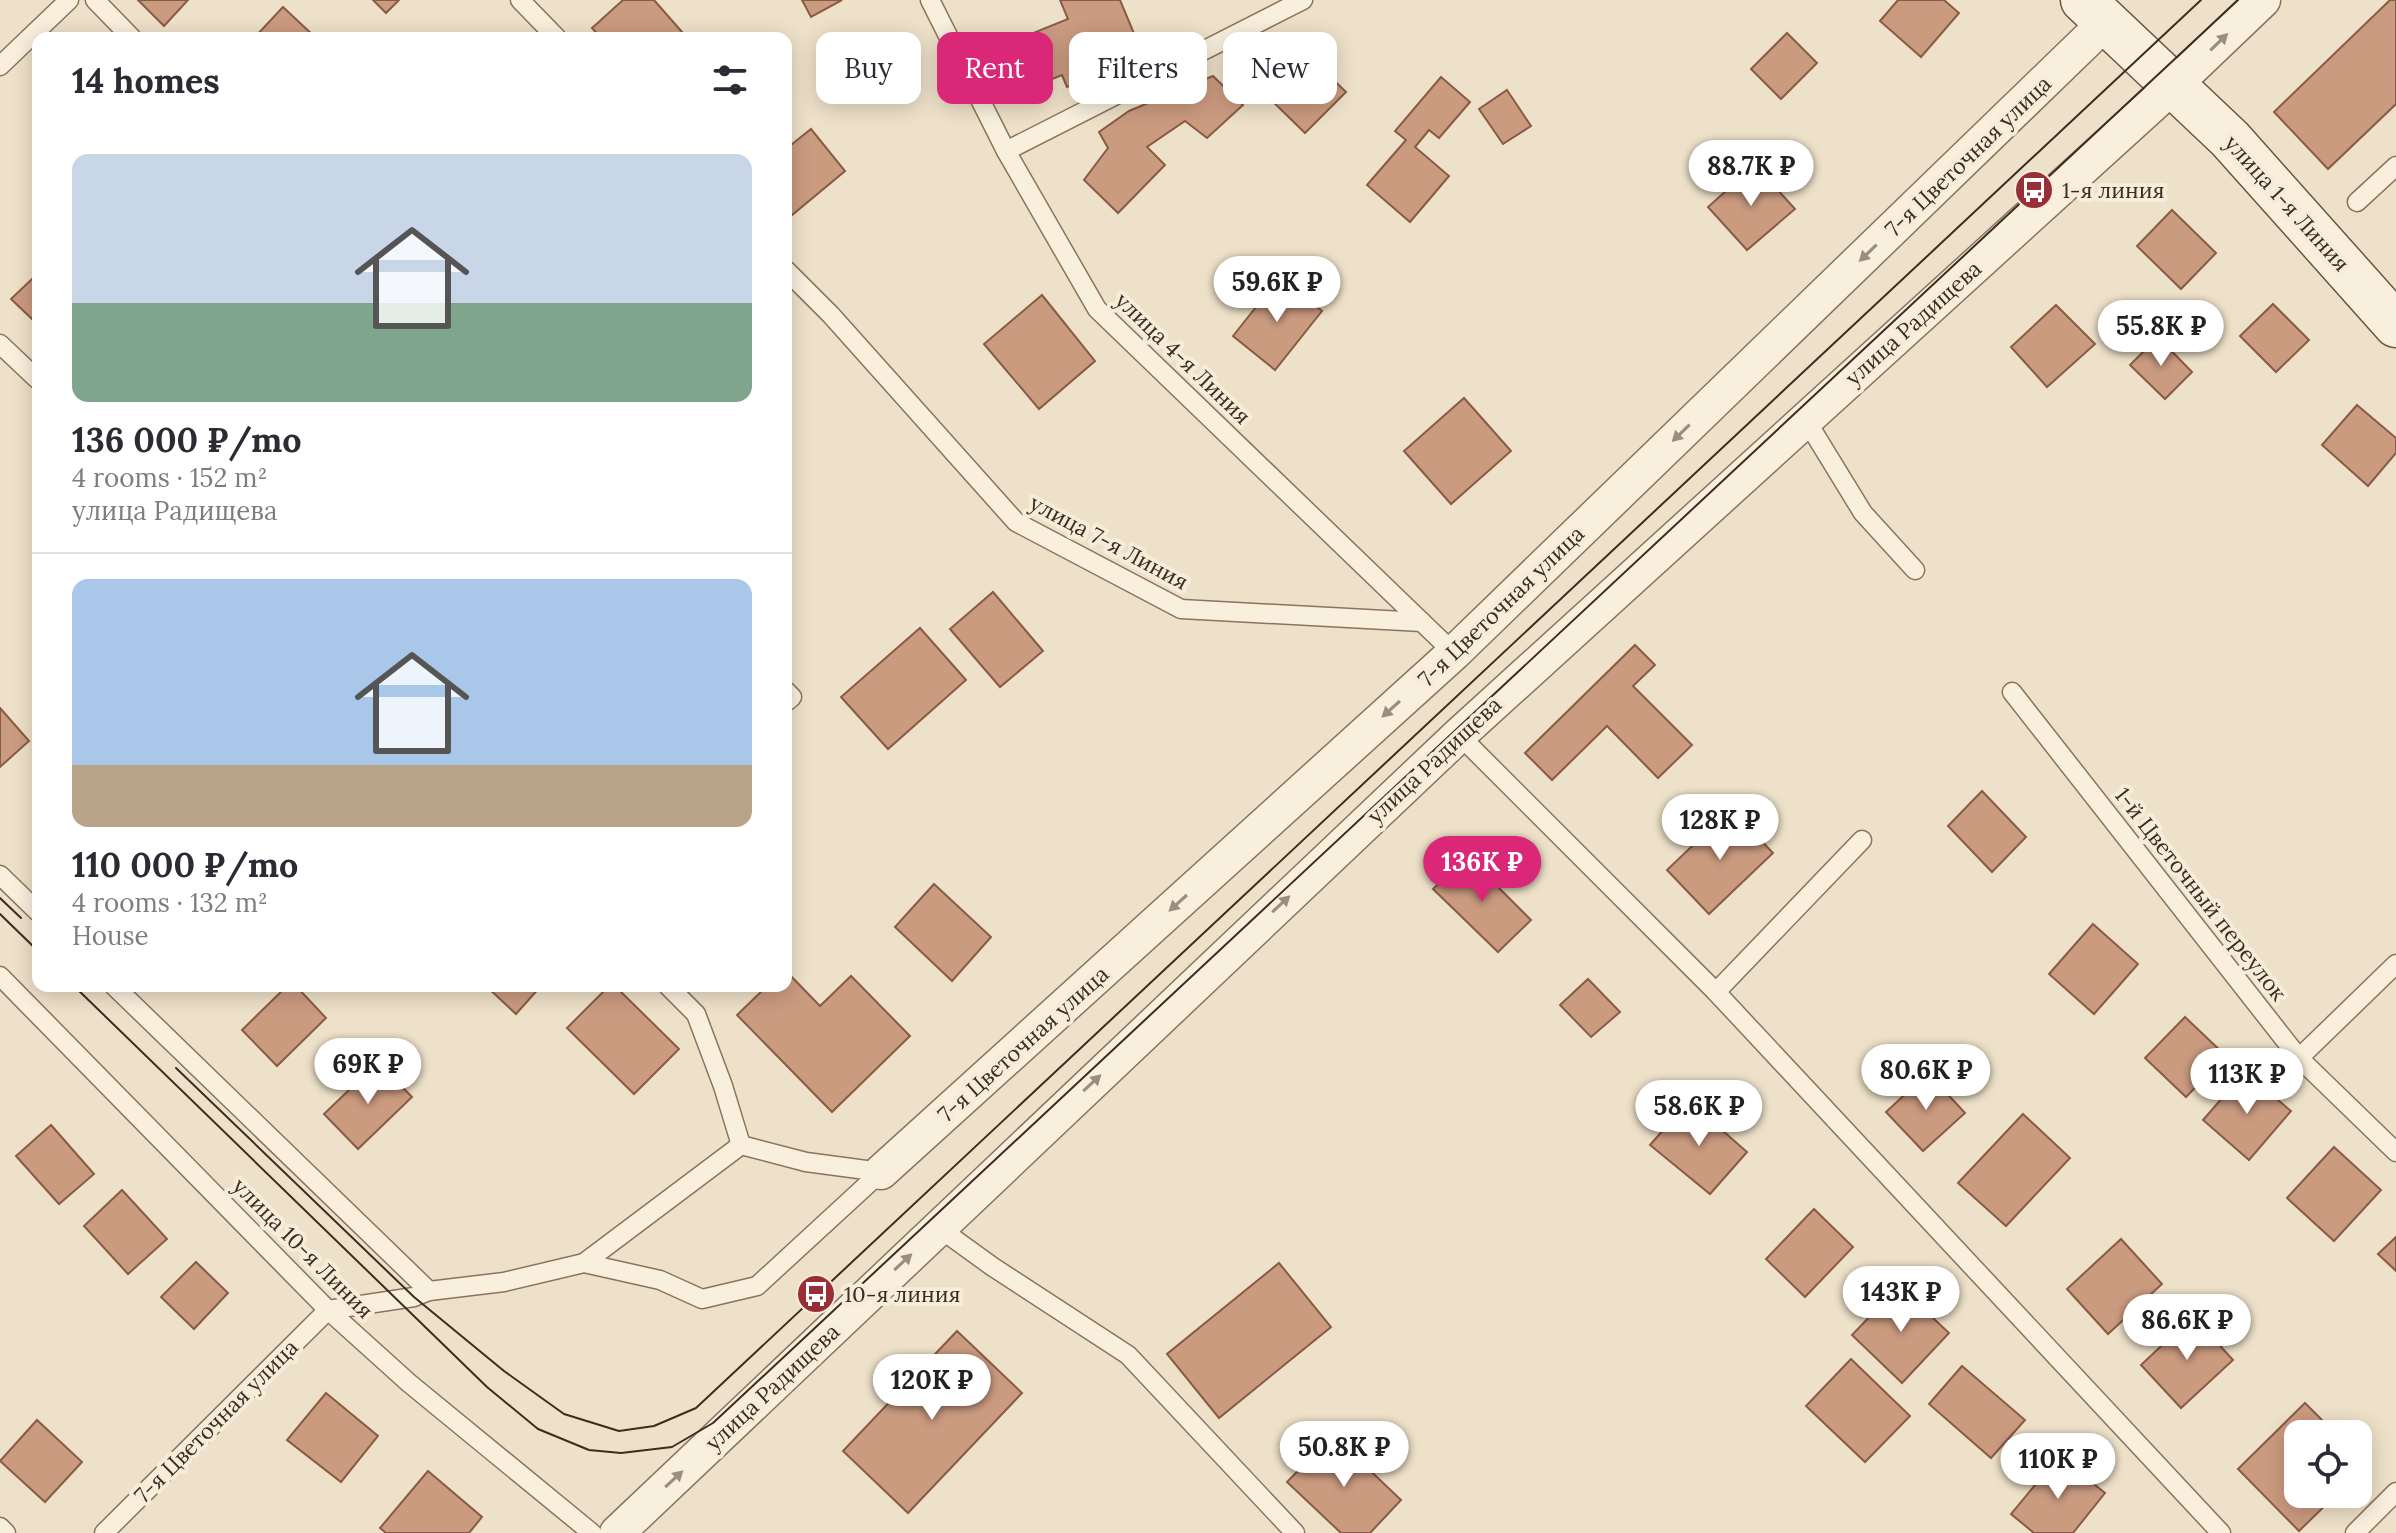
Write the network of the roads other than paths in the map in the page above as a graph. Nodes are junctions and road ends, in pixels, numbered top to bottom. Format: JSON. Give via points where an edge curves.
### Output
{"nodes":[{"id":1,"x":69,"y":0,"type":"edge"},
{"id":2,"x":95,"y":0,"type":"edge"},
{"id":3,"x":520,"y":0,"type":"edge"},
{"id":4,"x":930,"y":0,"type":"edge"},
{"id":5,"x":1303,"y":0,"type":"edge"},
{"id":6,"x":2263,"y":0,"type":"edge"},
{"id":7,"x":2106,"y":8,"type":"edge"},
{"id":8,"x":36,"y":32,"type":"edge"},
{"id":9,"x":126,"y":32,"type":"edge"},
{"id":10,"x":551,"y":32,"type":"edge"},
{"id":11,"x":32,"y":35,"type":"edge"},
{"id":12,"x":0,"y":66,"type":"edge"},
{"id":13,"x":2174,"y":85,"type":"junction"},
{"id":14,"x":1006,"y":151,"type":"junction"},
{"id":15,"x":2396,"y":166,"type":"edge"},
{"id":16,"x":2357,"y":202,"type":"dead end"},
{"id":17,"x":792,"y":276,"type":"edge"},
{"id":18,"x":2396,"y":325,"type":"edge"},
{"id":19,"x":0,"y":344,"type":"edge"},
{"id":20,"x":32,"y":374,"type":"edge"},
{"id":21,"x":1806,"y":420,"type":"junction"},
{"id":22,"x":1915,"y":570,"type":"dead end"},
{"id":23,"x":1422,"y":622,"type":"junction"},
{"id":24,"x":1454,"y":653,"type":"junction"},
{"id":25,"x":2012,"y":692,"type":"dead end"},
{"id":26,"x":1459,"y":735,"type":"junction"},
{"id":27,"x":1862,"y":840,"type":"dead end"},
{"id":28,"x":0,"y":875,"type":"edge"},
{"id":29,"x":32,"y":906,"type":"edge"},
{"id":30,"x":2396,"y":964,"type":"edge"},
{"id":31,"x":0,"y":976,"type":"edge"},
{"id":32,"x":120,"y":992,"type":"edge"},
{"id":33,"x":674,"y":992,"type":"edge"},
{"id":34,"x":1716,"y":992,"type":"junction"},
{"id":35,"x":2299,"y":1058,"type":"junction"},
{"id":36,"x":741,"y":1145,"type":"junction"},
{"id":37,"x":2396,"y":1152,"type":"edge"},
{"id":38,"x":881,"y":1172,"type":"junction"},
{"id":39,"x":939,"y":1228,"type":"junction"},
{"id":40,"x":584,"y":1263,"type":"junction"},
{"id":41,"x":429,"y":1291,"type":"junction"},
{"id":42,"x":328,"y":1310,"type":"junction"},
{"id":43,"x":2396,"y":1492,"type":"edge"},
{"id":44,"x":0,"y":1527,"type":"edge"},
{"id":45,"x":6,"y":1533,"type":"edge"},
{"id":46,"x":104,"y":1533,"type":"edge"},
{"id":47,"x":592,"y":1533,"type":"edge"},
{"id":48,"x":617,"y":1533,"type":"edge"},
{"id":49,"x":1295,"y":1533,"type":"edge"},
{"id":50,"x":2221,"y":1533,"type":"edge"},
{"id":51,"x":2355,"y":1533,"type":"edge"}],
"edges":[{"from":1,"to":8,"type":"lane"},
{"from":2,"to":9,"type":"lane"},
{"from":3,"to":10,"type":"lane"},
{"from":4,"to":14,"type":"lane","name":"улица 4-я Линия"},
{"from":5,"to":14,"type":"lane"},
{"from":13,"to":6,"type":"street","name":"улица Радищева","one_way":true},
{"from":7,"to":13,"type":"main road","name":"улица 1-я Линия"},
{"from":7,"to":24,"type":"street","name":"7-я Цветочная улица","one_way":true},
{"from":11,"to":12,"type":"lane"},
{"from":13,"to":18,"type":"main road","name":"улица 1-я Линия","via":[[2230,139]]},
{"from":13,"to":21,"type":"street","name":"улица Радищева"},
{"from":14,"to":23,"type":"lane","name":"улица 4-я Линия","via":[[1097,309]]},
{"from":15,"to":16,"type":"lane"},
{"from":17,"to":23,"type":"lane","name":"улица 7-я Линия","via":[[1016,522],[1181,609]]},
{"from":19,"to":20,"type":"lane"},
{"from":21,"to":22,"type":"lane","via":[[1863,513]]},
{"from":21,"to":26,"type":"street","name":"улица Радищева"},
{"from":23,"to":24,"type":"lane","name":"улица 4-я Линия"},
{"from":24,"to":38,"type":"street","name":"7-я Цветочная улица","one_way":true},
{"from":25,"to":35,"type":"lane","name":"1-й Цветочный переулок"},
{"from":26,"to":34,"type":"lane"},
{"from":39,"to":26,"type":"street","name":"улица Радищева","one_way":true},
{"from":27,"to":34,"type":"lane"},
{"from":28,"to":29,"type":"lane"},
{"from":30,"to":35,"type":"lane"},
{"from":31,"to":42,"type":"lane","name":"улица 10-я Линия"},
{"from":32,"to":41,"type":"lane"},
{"from":33,"to":36,"type":"lane","via":[[696,1014]]},
{"from":34,"to":50,"type":"lane"},
{"from":35,"to":37,"type":"lane","name":"1-й Цветочный переулок"},
{"from":36,"to":38,"type":"lane","via":[[806,1162]]},
{"from":36,"to":40,"type":"lane"},
{"from":38,"to":40,"type":"lane","via":[[757,1286],[702,1299],[660,1280]]},
{"from":48,"to":39,"type":"street","name":"улица Радищева","one_way":true},
{"from":39,"to":49,"type":"lane","via":[[1128,1355]]},
{"from":40,"to":41,"type":"lane","via":[[504,1282]]},
{"from":41,"to":42,"type":"lane"},
{"from":42,"to":46,"type":"lane","name":"7-я Цветочная улица"},
{"from":42,"to":47,"type":"lane","name":"улица 10-я Линия"},
{"from":43,"to":51,"type":"lane"},
{"from":44,"to":45,"type":"lane"}]}
